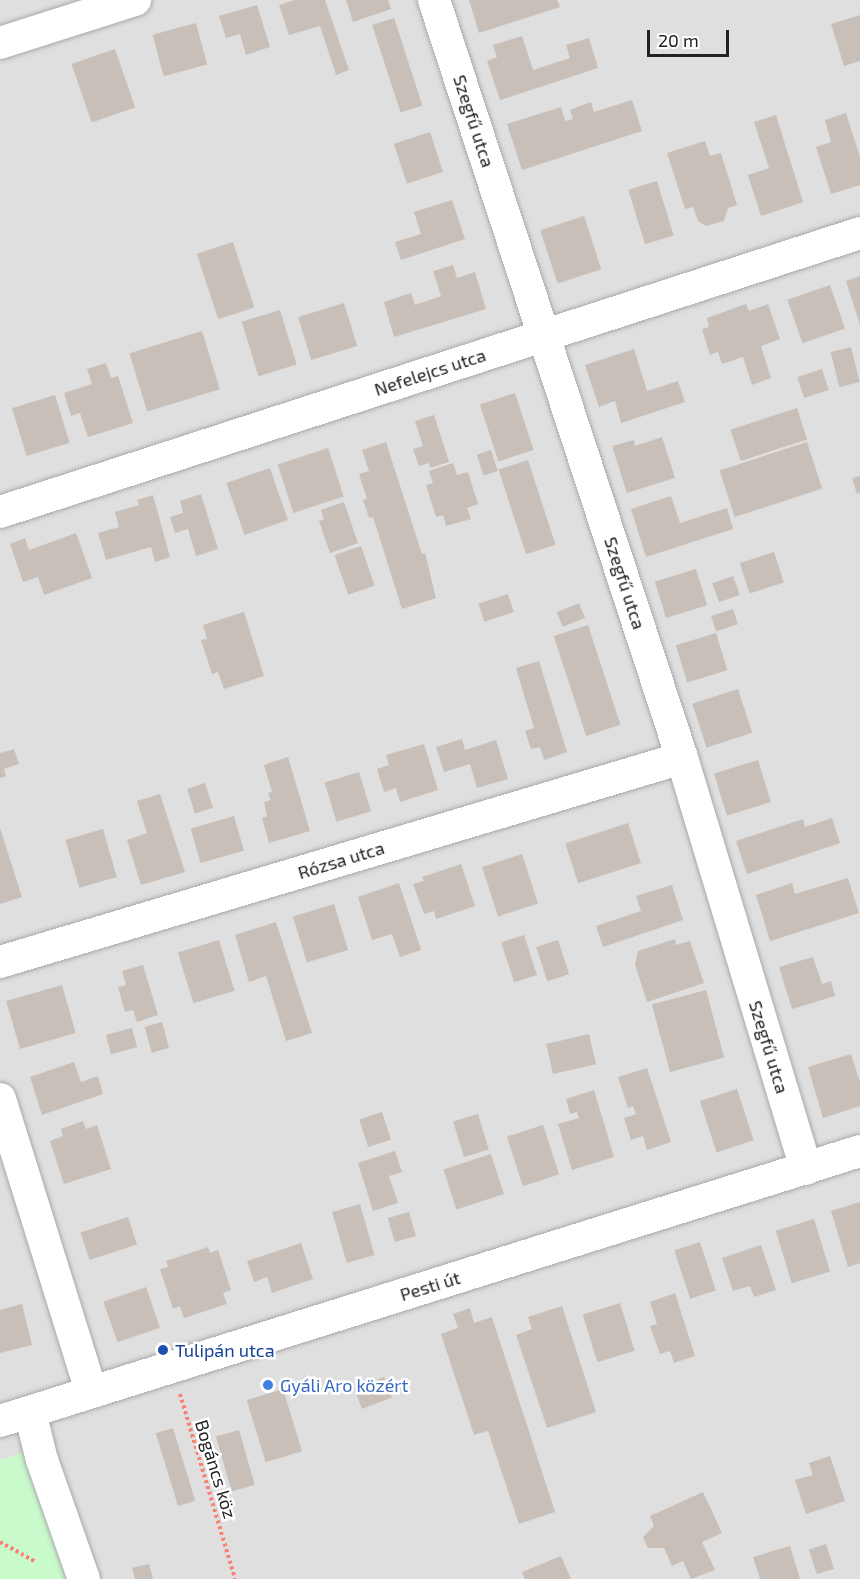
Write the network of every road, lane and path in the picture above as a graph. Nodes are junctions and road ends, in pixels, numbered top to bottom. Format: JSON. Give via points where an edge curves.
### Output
{"nodes":[{"id":1,"x":135,"y":0,"type":"edge"},
{"id":2,"x":434,"y":0,"type":"edge"},
{"id":3,"x":0,"y":43,"type":"edge"},
{"id":4,"x":860,"y":233,"type":"edge"},
{"id":5,"x":544,"y":335,"type":"junction"},
{"id":6,"x":0,"y":512,"type":"edge"},
{"id":7,"x":682,"y":758,"type":"junction"},
{"id":8,"x":0,"y":962,"type":"edge"},
{"id":9,"x":0,"y":1100,"type":"edge"},
{"id":10,"x":860,"y":1151,"type":"edge"},
{"id":11,"x":806,"y":1168,"type":"junction"},
{"id":12,"x":172,"y":1367,"type":"junction"},
{"id":13,"x":91,"y":1392,"type":"junction"},
{"id":14,"x":30,"y":1412,"type":"junction"},
{"id":15,"x":0,"y":1421,"type":"edge"},
{"id":16,"x":0,"y":1542,"type":"edge"},
{"id":17,"x":34,"y":1561,"type":"dead end"},
{"id":18,"x":84,"y":1579,"type":"edge"},
{"id":19,"x":235,"y":1579,"type":"edge"}],
"edges":[{"from":1,"to":3,"type":"street"},
{"from":2,"to":5,"type":"street","name":"Szegfű utca"},
{"from":4,"to":5,"type":"street","name":"Nefelejcs utca"},
{"from":5,"to":6,"type":"street","name":"Nefelejcs utca"},
{"from":5,"to":7,"type":"street","name":"Szegfű utca"},
{"from":7,"to":8,"type":"street","name":"Rózsa utca"},
{"from":7,"to":11,"type":"street","name":"Szegfű utca"},
{"from":9,"to":13,"type":"street"},
{"from":10,"to":11,"type":"street","name":"Pesti út"},
{"from":11,"to":12,"type":"street","name":"Pesti út"},
{"from":12,"to":13,"type":"street","name":"Pesti út"},
{"from":12,"to":19,"type":"path","name":"Bogáncs köz"},
{"from":13,"to":14,"type":"street","name":"Pesti út"},
{"from":14,"to":15,"type":"street","name":"Pesti út"},
{"from":14,"to":18,"type":"street","via":[[42,1460]]},
{"from":16,"to":17,"type":"path"}]}
